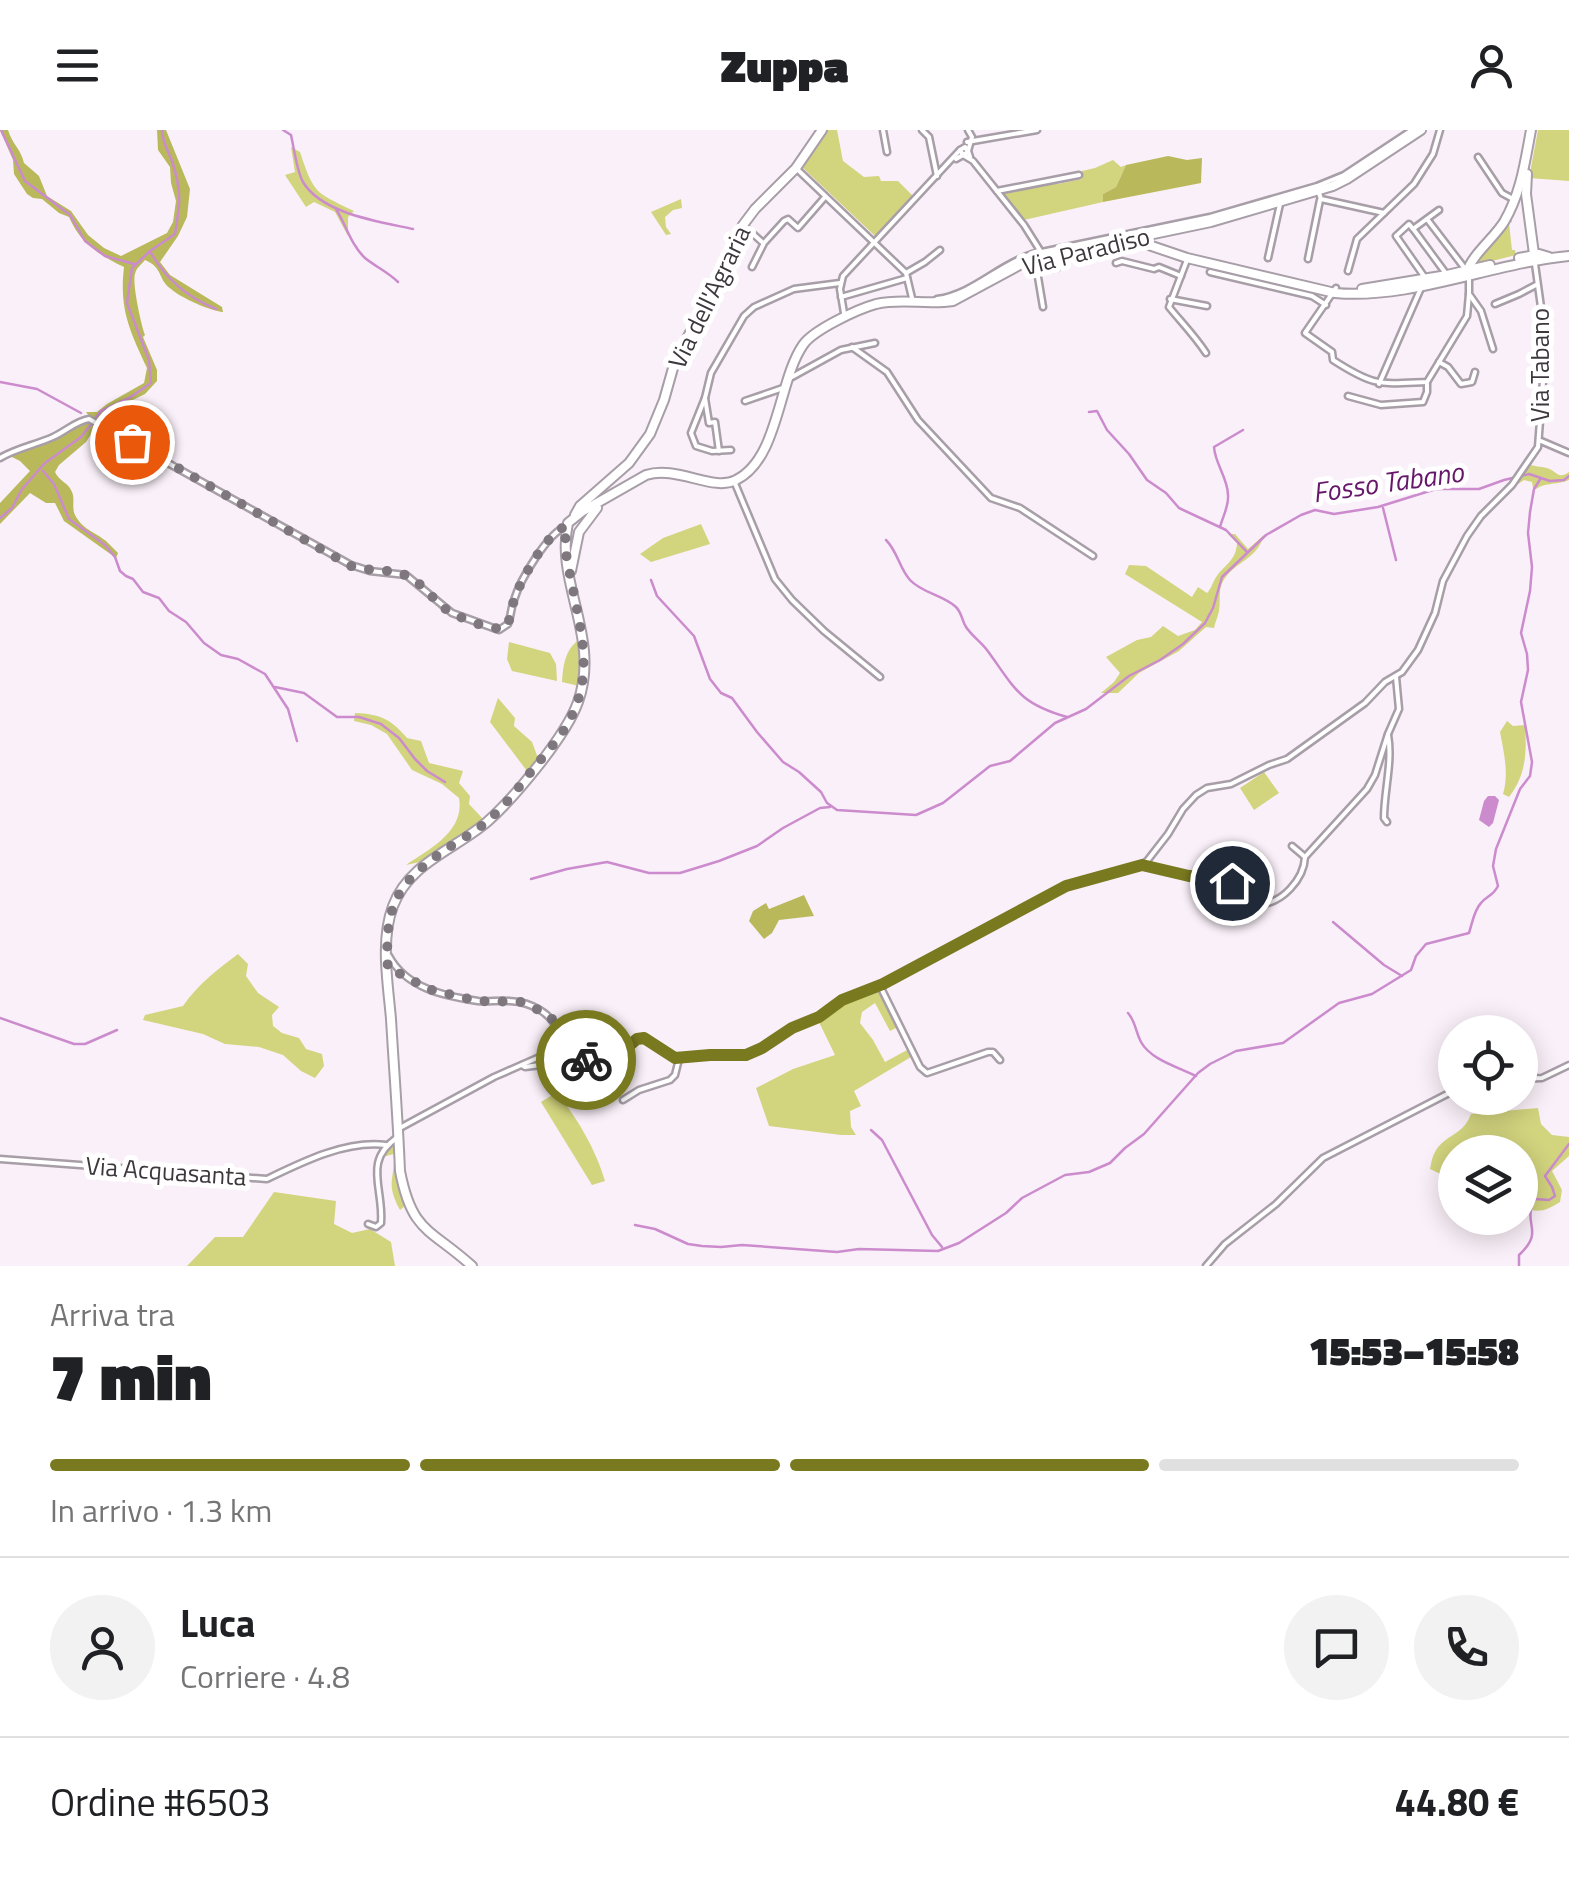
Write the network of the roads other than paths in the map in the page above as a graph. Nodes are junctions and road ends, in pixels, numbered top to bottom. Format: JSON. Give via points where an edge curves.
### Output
{"nodes":[{"id":1,"x":822,"y":130,"type":"edge"},
{"id":2,"x":883,"y":130,"type":"edge"},
{"id":3,"x":922,"y":130,"type":"edge"},
{"id":4,"x":1036,"y":130,"type":"edge"},
{"id":5,"x":1412,"y":130,"type":"edge"},
{"id":6,"x":1422,"y":130,"type":"edge"},
{"id":7,"x":1440,"y":130,"type":"edge"},
{"id":8,"x":1533,"y":130,"type":"edge"},
{"id":9,"x":987,"y":139,"type":"junction"},
{"id":10,"x":968,"y":142,"type":"edge"},
{"id":11,"x":887,"y":152,"type":"dead end"},
{"id":12,"x":1478,"y":158,"type":"dead end"},
{"id":13,"x":796,"y":168,"type":"junction"},
{"id":14,"x":1079,"y":175,"type":"dead end"},
{"id":15,"x":937,"y":176,"type":"junction"},
{"id":16,"x":997,"y":191,"type":"junction"},
{"id":17,"x":1320,"y":195,"type":"junction"},
{"id":18,"x":826,"y":196,"type":"junction"},
{"id":19,"x":1515,"y":200,"type":"junction"},
{"id":20,"x":1281,"y":202,"type":"junction"},
{"id":21,"x":1439,"y":210,"type":"dead end"},
{"id":22,"x":1384,"y":213,"type":"junction"},
{"id":23,"x":1427,"y":218,"type":"junction"},
{"id":24,"x":1211,"y":219,"type":"junction"},
{"id":25,"x":743,"y":225,"type":"junction"},
{"id":26,"x":1413,"y":229,"type":"junction"},
{"id":27,"x":875,"y":242,"type":"junction"},
{"id":28,"x":1151,"y":242,"type":"junction"},
{"id":29,"x":764,"y":243,"type":"junction"},
{"id":30,"x":940,"y":250,"type":"dead end"},
{"id":31,"x":1041,"y":252,"type":"junction"},
{"id":32,"x":1054,"y":254,"type":"junction"},
{"id":33,"x":1569,"y":256,"type":"edge"},
{"id":34,"x":1534,"y":257,"type":"junction"},
{"id":35,"x":1187,"y":258,"type":"junction"},
{"id":36,"x":1268,"y":258,"type":"dead end"},
{"id":37,"x":1308,"y":260,"type":"dead end"},
{"id":38,"x":1116,"y":263,"type":"dead end"},
{"id":39,"x":752,"y":266,"type":"dead end"},
{"id":40,"x":1348,"y":271,"type":"dead end"},
{"id":41,"x":1210,"y":272,"type":"dead end"},
{"id":42,"x":1467,"y":273,"type":"junction"},
{"id":43,"x":1447,"y":275,"type":"junction"},
{"id":44,"x":906,"y":276,"type":"junction"},
{"id":45,"x":1181,"y":276,"type":"junction"},
{"id":46,"x":1423,"y":281,"type":"junction"},
{"id":47,"x":840,"y":283,"type":"junction"},
{"id":48,"x":1538,"y":284,"type":"junction"},
{"id":49,"x":1336,"y":290,"type":"junction"},
{"id":50,"x":1469,"y":294,"type":"junction"},
{"id":51,"x":841,"y":297,"type":"junction"},
{"id":52,"x":1170,"y":299,"type":"junction"},
{"id":53,"x":1495,"y":304,"type":"dead end"},
{"id":54,"x":1326,"y":305,"type":"junction"},
{"id":55,"x":1207,"y":306,"type":"dead end"},
{"id":56,"x":1043,"y":307,"type":"dead end"},
{"id":57,"x":845,"y":318,"type":"junction"},
{"id":58,"x":874,"y":342,"type":"dead end"},
{"id":59,"x":852,"y":347,"type":"junction"},
{"id":60,"x":1493,"y":349,"type":"dead end"},
{"id":61,"x":1206,"y":354,"type":"dead end"},
{"id":62,"x":1439,"y":362,"type":"junction"},
{"id":63,"x":1475,"y":372,"type":"dead end"},
{"id":64,"x":1427,"y":382,"type":"junction"},
{"id":65,"x":788,"y":383,"type":"junction"},
{"id":66,"x":1379,"y":384,"type":"junction"},
{"id":67,"x":1348,"y":396,"type":"dead end"},
{"id":68,"x":705,"y":398,"type":"junction"},
{"id":69,"x":744,"y":400,"type":"dead end"},
{"id":70,"x":1540,"y":440,"type":"junction"},
{"id":71,"x":731,"y":450,"type":"dead end"},
{"id":72,"x":719,"y":451,"type":"junction"},
{"id":73,"x":1569,"y":453,"type":"edge"},
{"id":74,"x":0,"y":458,"type":"edge"},
{"id":75,"x":734,"y":481,"type":"junction"},
{"id":76,"x":604,"y":500,"type":"junction"},
{"id":77,"x":570,"y":523,"type":"junction"},
{"id":78,"x":580,"y":530,"type":"junction"},
{"id":79,"x":1093,"y":556,"type":"dead end"},
{"id":80,"x":570,"y":576,"type":"junction"},
{"id":81,"x":880,"y":677,"type":"dead end"},
{"id":82,"x":1396,"y":677,"type":"junction"},
{"id":83,"x":1388,"y":734,"type":"junction"},
{"id":84,"x":1388,"y":822,"type":"dead end"},
{"id":85,"x":1292,"y":846,"type":"dead end"},
{"id":86,"x":1305,"y":857,"type":"junction"},
{"id":87,"x":1142,"y":865,"type":"junction"},
{"id":88,"x":394,"y":975,"type":"junction"},
{"id":89,"x":879,"y":984,"type":"junction"},
{"id":90,"x":558,"y":1034,"type":"junction"},
{"id":91,"x":678,"y":1059,"type":"junction"},
{"id":92,"x":586,"y":1060,"type":"junction"},
{"id":93,"x":1000,"y":1060,"type":"dead end"},
{"id":94,"x":522,"y":1065,"type":"junction"},
{"id":95,"x":1569,"y":1065,"type":"edge"},
{"id":96,"x":1538,"y":1078,"type":"edge"},
{"id":97,"x":1438,"y":1099,"type":"edge"},
{"id":98,"x":623,"y":1100,"type":"dead end"},
{"id":99,"x":398,"y":1133,"type":"junction"},
{"id":100,"x":386,"y":1146,"type":"junction"},
{"id":101,"x":0,"y":1159,"type":"edge"},
{"id":102,"x":368,"y":1224,"type":"dead end"},
{"id":103,"x":472,"y":1266,"type":"edge"},
{"id":104,"x":1206,"y":1266,"type":"edge"}],
"edges":[{"from":1,"to":13,"type":"main road","name":"Via dell'Agraria"},
{"from":2,"to":11,"type":"street"},
{"from":3,"to":15,"type":"street"},
{"from":4,"to":9,"type":"street"},
{"from":5,"to":24,"type":"street","via":[[1331,182]]},
{"from":6,"to":17,"type":"main road","name":"Via Paradiso"},
{"from":7,"to":22,"type":"street","via":[[1418,179]]},
{"from":8,"to":19,"type":"main road","name":"Via Tabano"},
{"from":8,"to":34,"type":"main road","name":"Via Tabano","via":[[1526,186]]},
{"from":9,"to":10,"type":"street"},
{"from":9,"to":10,"type":"street"},
{"from":10,"to":15,"type":"street"},
{"from":10,"to":16,"type":"street","via":[[973,161]]},
{"from":12,"to":19,"type":"street","via":[[1502,193]]},
{"from":13,"to":18,"type":"street"},
{"from":13,"to":25,"type":"main road","name":"Via dell'Agraria"},
{"from":14,"to":16,"type":"street"},
{"from":15,"to":27,"type":"street"},
{"from":16,"to":31,"type":"street"},
{"from":17,"to":20,"type":"main road","name":"Via Paradiso"},
{"from":17,"to":22,"type":"street"},
{"from":17,"to":37,"type":"street"},
{"from":18,"to":27,"type":"street"},
{"from":18,"to":29,"type":"street","via":[[798,228],[788,219]]},
{"from":19,"to":42,"type":"main road","name":"Via Tabano"},
{"from":20,"to":24,"type":"main road","name":"Via Paradiso"},
{"from":20,"to":36,"type":"street"},
{"from":21,"to":23,"type":"street"},
{"from":22,"to":40,"type":"street","via":[[1356,239]]},
{"from":23,"to":26,"type":"street"},
{"from":23,"to":42,"type":"street"},
{"from":24,"to":28,"type":"main road","name":"Via Paradiso","via":[[1158,233]]},
{"from":24,"to":31,"type":"street"},
{"from":25,"to":29,"type":"street"},
{"from":25,"to":77,"type":"main road","name":"Via dell'Agraria","via":[[675,361],[650,434]]},
{"from":26,"to":43,"type":"street"},
{"from":26,"to":46,"type":"street","via":[[1409,224],[1396,236]]},
{"from":27,"to":44,"type":"street"},
{"from":27,"to":47,"type":"street"},
{"from":28,"to":32,"type":"main road","name":"Via Paradiso","via":[[1129,239]]},
{"from":28,"to":35,"type":"main road"},
{"from":28,"to":49,"type":"main road"},
{"from":29,"to":39,"type":"street"},
{"from":30,"to":44,"type":"street"},
{"from":31,"to":44,"type":"street","via":[[954,295],[911,298]]},
{"from":32,"to":56,"type":"street","via":[[1057,268],[1037,271]]},
{"from":32,"to":57,"type":"main road","name":"Via Paradiso","via":[[1018,265],[952,301],[883,302]]},
{"from":33,"to":34,"type":"main road"},
{"from":34,"to":42,"type":"main road"},
{"from":34,"to":48,"type":"street","name":"Via Tabano"},
{"from":35,"to":45,"type":"street"},
{"from":35,"to":49,"type":"main road"},
{"from":38,"to":45,"type":"street"},
{"from":41,"to":54,"type":"street"},
{"from":42,"to":43,"type":"main road"},
{"from":42,"to":46,"type":"main road"},
{"from":42,"to":50,"type":"street"},
{"from":43,"to":46,"type":"main road"},
{"from":44,"to":51,"type":"street"},
{"from":45,"to":52,"type":"street"},
{"from":46,"to":49,"type":"main road","via":[[1368,294]]},
{"from":46,"to":66,"type":"street"},
{"from":47,"to":51,"type":"street"},
{"from":47,"to":68,"type":"street","via":[[794,289],[754,307],[711,373]]},
{"from":48,"to":53,"type":"street"},
{"from":48,"to":70,"type":"street","name":"Via Tabano","via":[[1545,355]]},
{"from":49,"to":54,"type":"street"},
{"from":50,"to":60,"type":"street"},
{"from":50,"to":62,"type":"street","via":[[1467,316]]},
{"from":51,"to":57,"type":"street"},
{"from":52,"to":55,"type":"street"},
{"from":52,"to":61,"type":"street","via":[[1169,307]]},
{"from":54,"to":66,"type":"street","via":[[1305,333],[1332,352],[1333,360]]},
{"from":57,"to":65,"type":"main road","name":"Via Paradiso","via":[[805,341]]},
{"from":58,"to":59,"type":"street"},
{"from":59,"to":65,"type":"street"},
{"from":59,"to":79,"type":"street","via":[[887,372],[918,420],[991,498],[1020,508]]},
{"from":62,"to":63,"type":"street","via":[[1461,384],[1472,382]]},
{"from":62,"to":64,"type":"street"},
{"from":64,"to":66,"type":"street"},
{"from":64,"to":67,"type":"street","via":[[1423,402],[1382,405]]},
{"from":65,"to":69,"type":"street"},
{"from":65,"to":75,"type":"main road","name":"Via Paradiso","via":[[766,446]]},
{"from":68,"to":72,"type":"street"},
{"from":68,"to":72,"type":"street","via":[[691,439]]},
{"from":70,"to":73,"type":"street"},
{"from":70,"to":82,"type":"street","name":"Via Tabano","via":[[1516,481],[1467,536],[1422,643]]},
{"from":71,"to":72,"type":"street"},
{"from":74,"to":77,"type":"street","via":[[92,420],[351,566],[406,575],[447,610],[496,629],[508,624],[513,601],[554,532]]},
{"from":75,"to":76,"type":"main road","via":[[657,472]]},
{"from":75,"to":81,"type":"street","via":[[776,578],[802,610]]},
{"from":76,"to":77,"type":"main road"},
{"from":76,"to":78,"type":"main road"},
{"from":77,"to":78,"type":"main road","via":[[571,533]]},
{"from":77,"to":80,"type":"main road","via":[[564,548]]},
{"from":78,"to":80,"type":"main road"},
{"from":80,"to":88,"type":"main road","via":[[585,662],[579,700],[559,738],[485,824],[409,878],[388,924]]},
{"from":82,"to":83,"type":"street","via":[[1399,708]]},
{"from":82,"to":87,"type":"street","name":"Via Tabano","via":[[1287,759],[1196,795]]},
{"from":83,"to":84,"type":"street"},
{"from":83,"to":86,"type":"street","via":[[1367,789]]},
{"from":85,"to":86,"type":"street"},
{"from":86,"to":87,"type":"street","via":[[1298,879],[1280,898],[1262,904],[1222,878]]},
{"from":87,"to":89,"type":"street","via":[[1066,886]]},
{"from":88,"to":90,"type":"street","via":[[477,1001],[522,1002],[552,1019]]},
{"from":88,"to":99,"type":"main road"},
{"from":89,"to":91,"type":"street","via":[[754,1052]]},
{"from":89,"to":93,"type":"street","via":[[924,1072],[988,1052]]},
{"from":90,"to":92,"type":"street"},
{"from":90,"to":94,"type":"street","via":[[552,1050]]},
{"from":91,"to":92,"type":"street","via":[[644,1038],[618,1055]]},
{"from":91,"to":98,"type":"street","via":[[670,1080]]},
{"from":92,"to":94,"type":"street"},
{"from":94,"to":99,"type":"street"},
{"from":95,"to":96,"type":"street"},
{"from":97,"to":104,"type":"street","via":[[1323,1158]]},
{"from":99,"to":100,"type":"street"},
{"from":99,"to":103,"type":"main road","via":[[404,1189],[415,1217]]},
{"from":100,"to":101,"type":"street","name":"Via Acquasanta","via":[[366,1143],[267,1179]]},
{"from":100,"to":102,"type":"street","via":[[376,1170],[382,1223]]}]}
